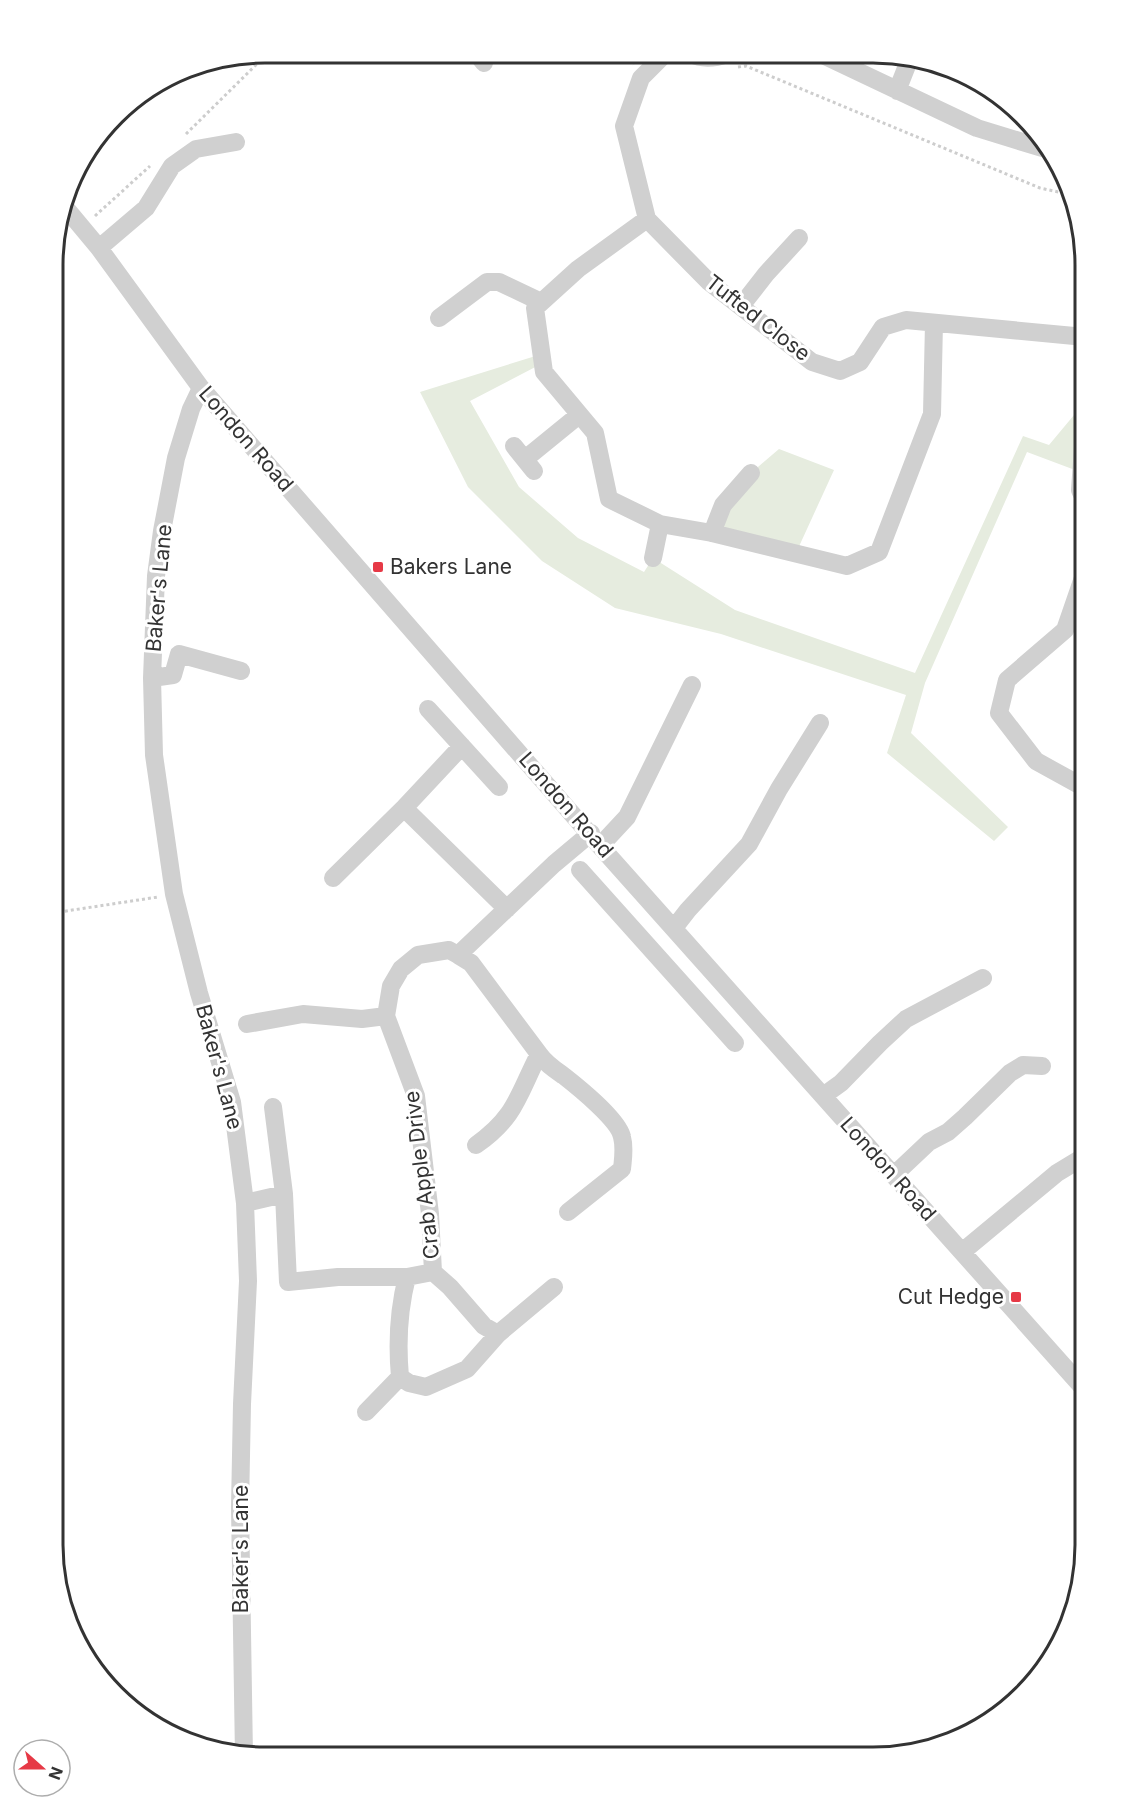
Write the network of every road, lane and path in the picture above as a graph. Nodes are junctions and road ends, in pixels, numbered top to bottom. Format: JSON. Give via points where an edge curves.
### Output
{"nodes":[{"id":1,"x":633,"y":63,"type":"edge"},
{"id":2,"x":656,"y":63,"type":"edge"},
{"id":3,"x":732,"y":63,"type":"edge"},
{"id":4,"x":839,"y":63,"type":"edge"},
{"id":5,"x":907,"y":66,"type":"edge"},
{"id":6,"x":641,"y":78,"type":"junction"},
{"id":7,"x":897,"y":91,"type":"junction"},
{"id":8,"x":237,"y":141,"type":"dead end"},
{"id":9,"x":1036,"y":146,"type":"edge"},
{"id":10,"x":1062,"y":193,"type":"edge"},
{"id":11,"x":70,"y":213,"type":"edge"},
{"id":12,"x":647,"y":219,"type":"junction"},
{"id":13,"x":799,"y":238,"type":"dead end"},
{"id":14,"x":99,"y":248,"type":"junction"},
{"id":15,"x":541,"y":302,"type":"junction"},
{"id":16,"x":741,"y":306,"type":"junction"},
{"id":17,"x":439,"y":318,"type":"dead end"},
{"id":18,"x":934,"y":323,"type":"junction"},
{"id":19,"x":1075,"y":336,"type":"edge"},
{"id":20,"x":201,"y":388,"type":"junction"},
{"id":21,"x":579,"y":415,"type":"junction"},
{"id":22,"x":525,"y":459,"type":"dead end"},
{"id":23,"x":751,"y":473,"type":"dead end"},
{"id":24,"x":660,"y":524,"type":"junction"},
{"id":25,"x":712,"y":533,"type":"junction"},
{"id":26,"x":653,"y":558,"type":"dead end"},
{"id":27,"x":1075,"y":601,"type":"edge"},
{"id":28,"x":241,"y":671,"type":"dead end"},
{"id":29,"x":152,"y":678,"type":"junction"},
{"id":30,"x":692,"y":685,"type":"dead end"},
{"id":31,"x":428,"y":709,"type":"dead end"},
{"id":32,"x":820,"y":723,"type":"dead end"},
{"id":33,"x":462,"y":746,"type":"junction"},
{"id":34,"x":1075,"y":782,"type":"edge"},
{"id":35,"x":499,"y":787,"type":"dead end"},
{"id":36,"x":404,"y":808,"type":"junction"},
{"id":37,"x":596,"y":839,"type":"junction"},
{"id":38,"x":580,"y":870,"type":"dead end"},
{"id":39,"x":333,"y":878,"type":"dead end"},
{"id":40,"x":174,"y":894,"type":"junction"},
{"id":41,"x":507,"y":909,"type":"junction"},
{"id":42,"x":63,"y":911,"type":"edge"},
{"id":43,"x":671,"y":925,"type":"junction"},
{"id":44,"x":645,"y":942,"type":"junction"},
{"id":45,"x":458,"y":955,"type":"junction"},
{"id":46,"x":983,"y":978,"type":"dead end"},
{"id":47,"x":386,"y":1016,"type":"junction"},
{"id":48,"x":247,"y":1024,"type":"dead end"},
{"id":49,"x":735,"y":1043,"type":"dead end"},
{"id":50,"x":539,"y":1054,"type":"junction"},
{"id":51,"x":1042,"y":1066,"type":"dead end"},
{"id":52,"x":823,"y":1096,"type":"junction"},
{"id":53,"x":273,"y":1107,"type":"dead end"},
{"id":54,"x":476,"y":1145,"type":"dead end"},
{"id":55,"x":1075,"y":1162,"type":"edge"},
{"id":56,"x":894,"y":1175,"type":"junction"},
{"id":57,"x":284,"y":1194,"type":"junction"},
{"id":58,"x":245,"y":1203,"type":"junction"},
{"id":59,"x":568,"y":1212,"type":"dead end"},
{"id":60,"x":962,"y":1252,"type":"junction"},
{"id":61,"x":433,"y":1272,"type":"junction"},
{"id":62,"x":407,"y":1277,"type":"junction"},
{"id":63,"x":554,"y":1287,"type":"dead end"},
{"id":64,"x":498,"y":1334,"type":"junction"},
{"id":65,"x":400,"y":1377,"type":"junction"},
{"id":66,"x":1075,"y":1379,"type":"edge"},
{"id":67,"x":366,"y":1412,"type":"dead end"},
{"id":68,"x":244,"y":1745,"type":"edge"}],
"edges":[{"from":1,"to":6,"type":"path"},
{"from":2,"to":6,"type":"street"},
{"from":3,"to":10,"type":"path","via":[[1040,188]]},
{"from":4,"to":7,"type":"street"},
{"from":5,"to":7,"type":"street"},
{"from":6,"to":12,"type":"street","via":[[624,126]]},
{"from":7,"to":9,"type":"street","via":[[977,129]]},
{"from":8,"to":14,"type":"street","via":[[196,149],[172,166],[146,208]]},
{"from":11,"to":14,"type":"street","name":"London Road"},
{"from":12,"to":15,"type":"street","via":[[578,269]]},
{"from":12,"to":16,"type":"street","name":"Tufted Close","via":[[709,282]]},
{"from":13,"to":16,"type":"street"},
{"from":14,"to":20,"type":"street","name":"London Road"},
{"from":15,"to":17,"type":"street","via":[[499,282],[487,282]]},
{"from":15,"to":21,"type":"street","via":[[535,308],[544,372]]},
{"from":16,"to":18,"type":"street","name":"Tufted Close","via":[[812,362],[840,370],[860,362],[884,327],[906,320]]},
{"from":18,"to":19,"type":"street","name":"Tufted Close"},
{"from":18,"to":25,"type":"street","via":[[932,414],[879,552],[847,566]]},
{"from":20,"to":29,"type":"street","name":"Baker's Lane","via":[[176,458],[162,531]]},
{"from":20,"to":37,"type":"street","name":"London Road"},
{"from":21,"to":22,"type":"street"},
{"from":21,"to":24,"type":"street","via":[[595,433],[609,499]]},
{"from":23,"to":25,"type":"street","via":[[723,505]]},
{"from":24,"to":25,"type":"street"},
{"from":24,"to":26,"type":"street"},
{"from":27,"to":34,"type":"street","via":[[1065,630],[1008,680],[999,713],[1036,761]]},
{"from":28,"to":29,"type":"street","via":[[179,654],[173,675]]},
{"from":29,"to":40,"type":"street","name":"Baker's Lane","via":[[154,755]]},
{"from":30,"to":37,"type":"street","via":[[627,817]]},
{"from":31,"to":33,"type":"street"},
{"from":32,"to":43,"type":"street","via":[[749,844]]},
{"from":33,"to":35,"type":"street"},
{"from":33,"to":36,"type":"street"},
{"from":36,"to":39,"type":"street"},
{"from":36,"to":41,"type":"street"},
{"from":37,"to":41,"type":"street","via":[[554,864]]},
{"from":37,"to":43,"type":"street","name":"London Road"},
{"from":38,"to":44,"type":"street"},
{"from":40,"to":42,"type":"path"},
{"from":40,"to":58,"type":"street","name":"Baker's Lane","via":[[232,1102]]},
{"from":41,"to":45,"type":"street"},
{"from":43,"to":44,"type":"street"},
{"from":43,"to":52,"type":"street","name":"London Road"},
{"from":44,"to":49,"type":"street"},
{"from":45,"to":47,"type":"street","via":[[449,950],[418,956],[401,969],[391,986]]},
{"from":45,"to":50,"type":"street","via":[[471,963]]},
{"from":46,"to":52,"type":"street","via":[[906,1019]]},
{"from":47,"to":48,"type":"street","via":[[362,1019],[303,1014]]},
{"from":47,"to":61,"type":"street","name":"Crab Apple Drive","via":[[416,1096]]},
{"from":50,"to":54,"type":"street","via":[[517,1104]]},
{"from":50,"to":59,"type":"street","via":[[545,1063],[583,1090],[622,1133],[622,1170]]},
{"from":51,"to":56,"type":"street","via":[[1023,1065],[1010,1073],[948,1132],[929,1142]]},
{"from":52,"to":56,"type":"street","name":"London Road"},
{"from":53,"to":57,"type":"street"},
{"from":55,"to":60,"type":"street"},
{"from":56,"to":60,"type":"street","name":"London Road"},
{"from":57,"to":58,"type":"street"},
{"from":57,"to":62,"type":"street","name":"Crab Apple Drive","via":[[288,1282]]},
{"from":58,"to":68,"type":"street","name":"Baker's Lane","via":[[248,1281],[240,1507]]},
{"from":60,"to":66,"type":"street","name":"London Road"},
{"from":61,"to":62,"type":"street","name":"Crab Apple Drive"},
{"from":61,"to":64,"type":"street","name":"Crab Apple Drive","via":[[484,1326]]},
{"from":62,"to":65,"type":"street","name":"Crab Apple Drive","via":[[398,1356]]},
{"from":63,"to":64,"type":"street"},
{"from":64,"to":65,"type":"street","via":[[467,1369],[426,1387]]},
{"from":65,"to":67,"type":"street"}]}
